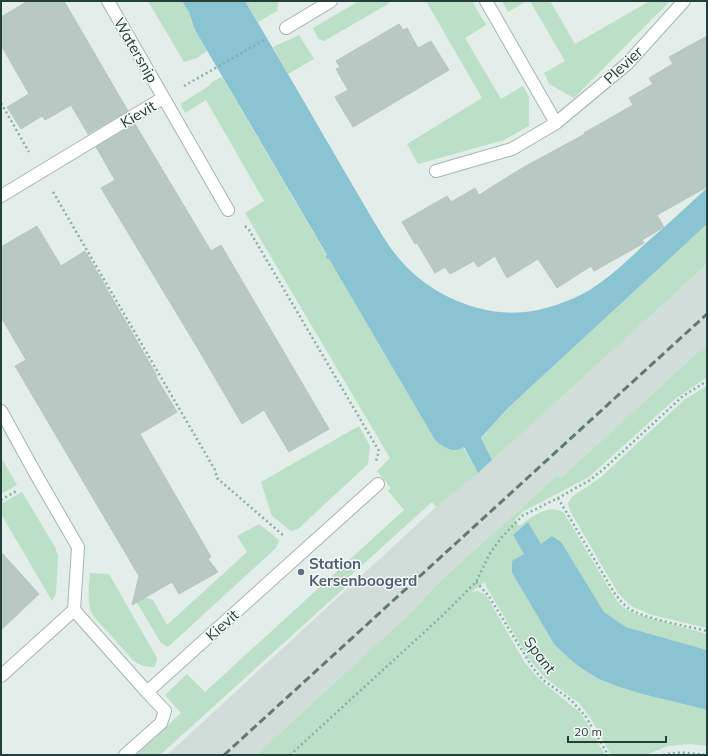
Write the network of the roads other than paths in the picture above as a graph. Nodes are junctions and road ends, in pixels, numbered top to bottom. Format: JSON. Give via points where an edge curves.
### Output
{"nodes":[{"id":1,"x":108,"y":1,"type":"edge"},
{"id":2,"x":331,"y":1,"type":"edge"},
{"id":3,"x":486,"y":1,"type":"edge"},
{"id":4,"x":684,"y":1,"type":"edge"},
{"id":5,"x":286,"y":28,"type":"dead end"},
{"id":6,"x":163,"y":98,"type":"junction"},
{"id":7,"x":556,"y":123,"type":"junction"},
{"id":8,"x":436,"y":171,"type":"dead end"},
{"id":9,"x":1,"y":196,"type":"edge"},
{"id":10,"x":228,"y":210,"type":"road end"},
{"id":11,"x":1,"y":411,"type":"edge"},
{"id":12,"x":378,"y":484,"type":"road end"},
{"id":13,"x":74,"y":610,"type":"junction"},
{"id":14,"x":1,"y":676,"type":"edge"},
{"id":15,"x":147,"y":692,"type":"junction"},
{"id":16,"x":125,"y":755,"type":"edge"}],
"edges":[{"from":1,"to":6,"type":"street","name":"Watersnip"},
{"from":2,"to":5,"type":"street"},
{"from":3,"to":7,"type":"street"},
{"from":4,"to":7,"type":"street","name":"Plevier","via":[[627,64]]},
{"from":6,"to":9,"type":"street","name":"Kievit"},
{"from":6,"to":10,"type":"street","name":"Kievit"},
{"from":7,"to":8,"type":"street","name":"Plevier","via":[[512,149]]},
{"from":11,"to":13,"type":"street","via":[[78,547]]},
{"from":12,"to":15,"type":"street","name":"Kievit"},
{"from":13,"to":14,"type":"street"},
{"from":13,"to":15,"type":"street"},
{"from":15,"to":16,"type":"street","via":[[165,711],[161,723]]}]}
